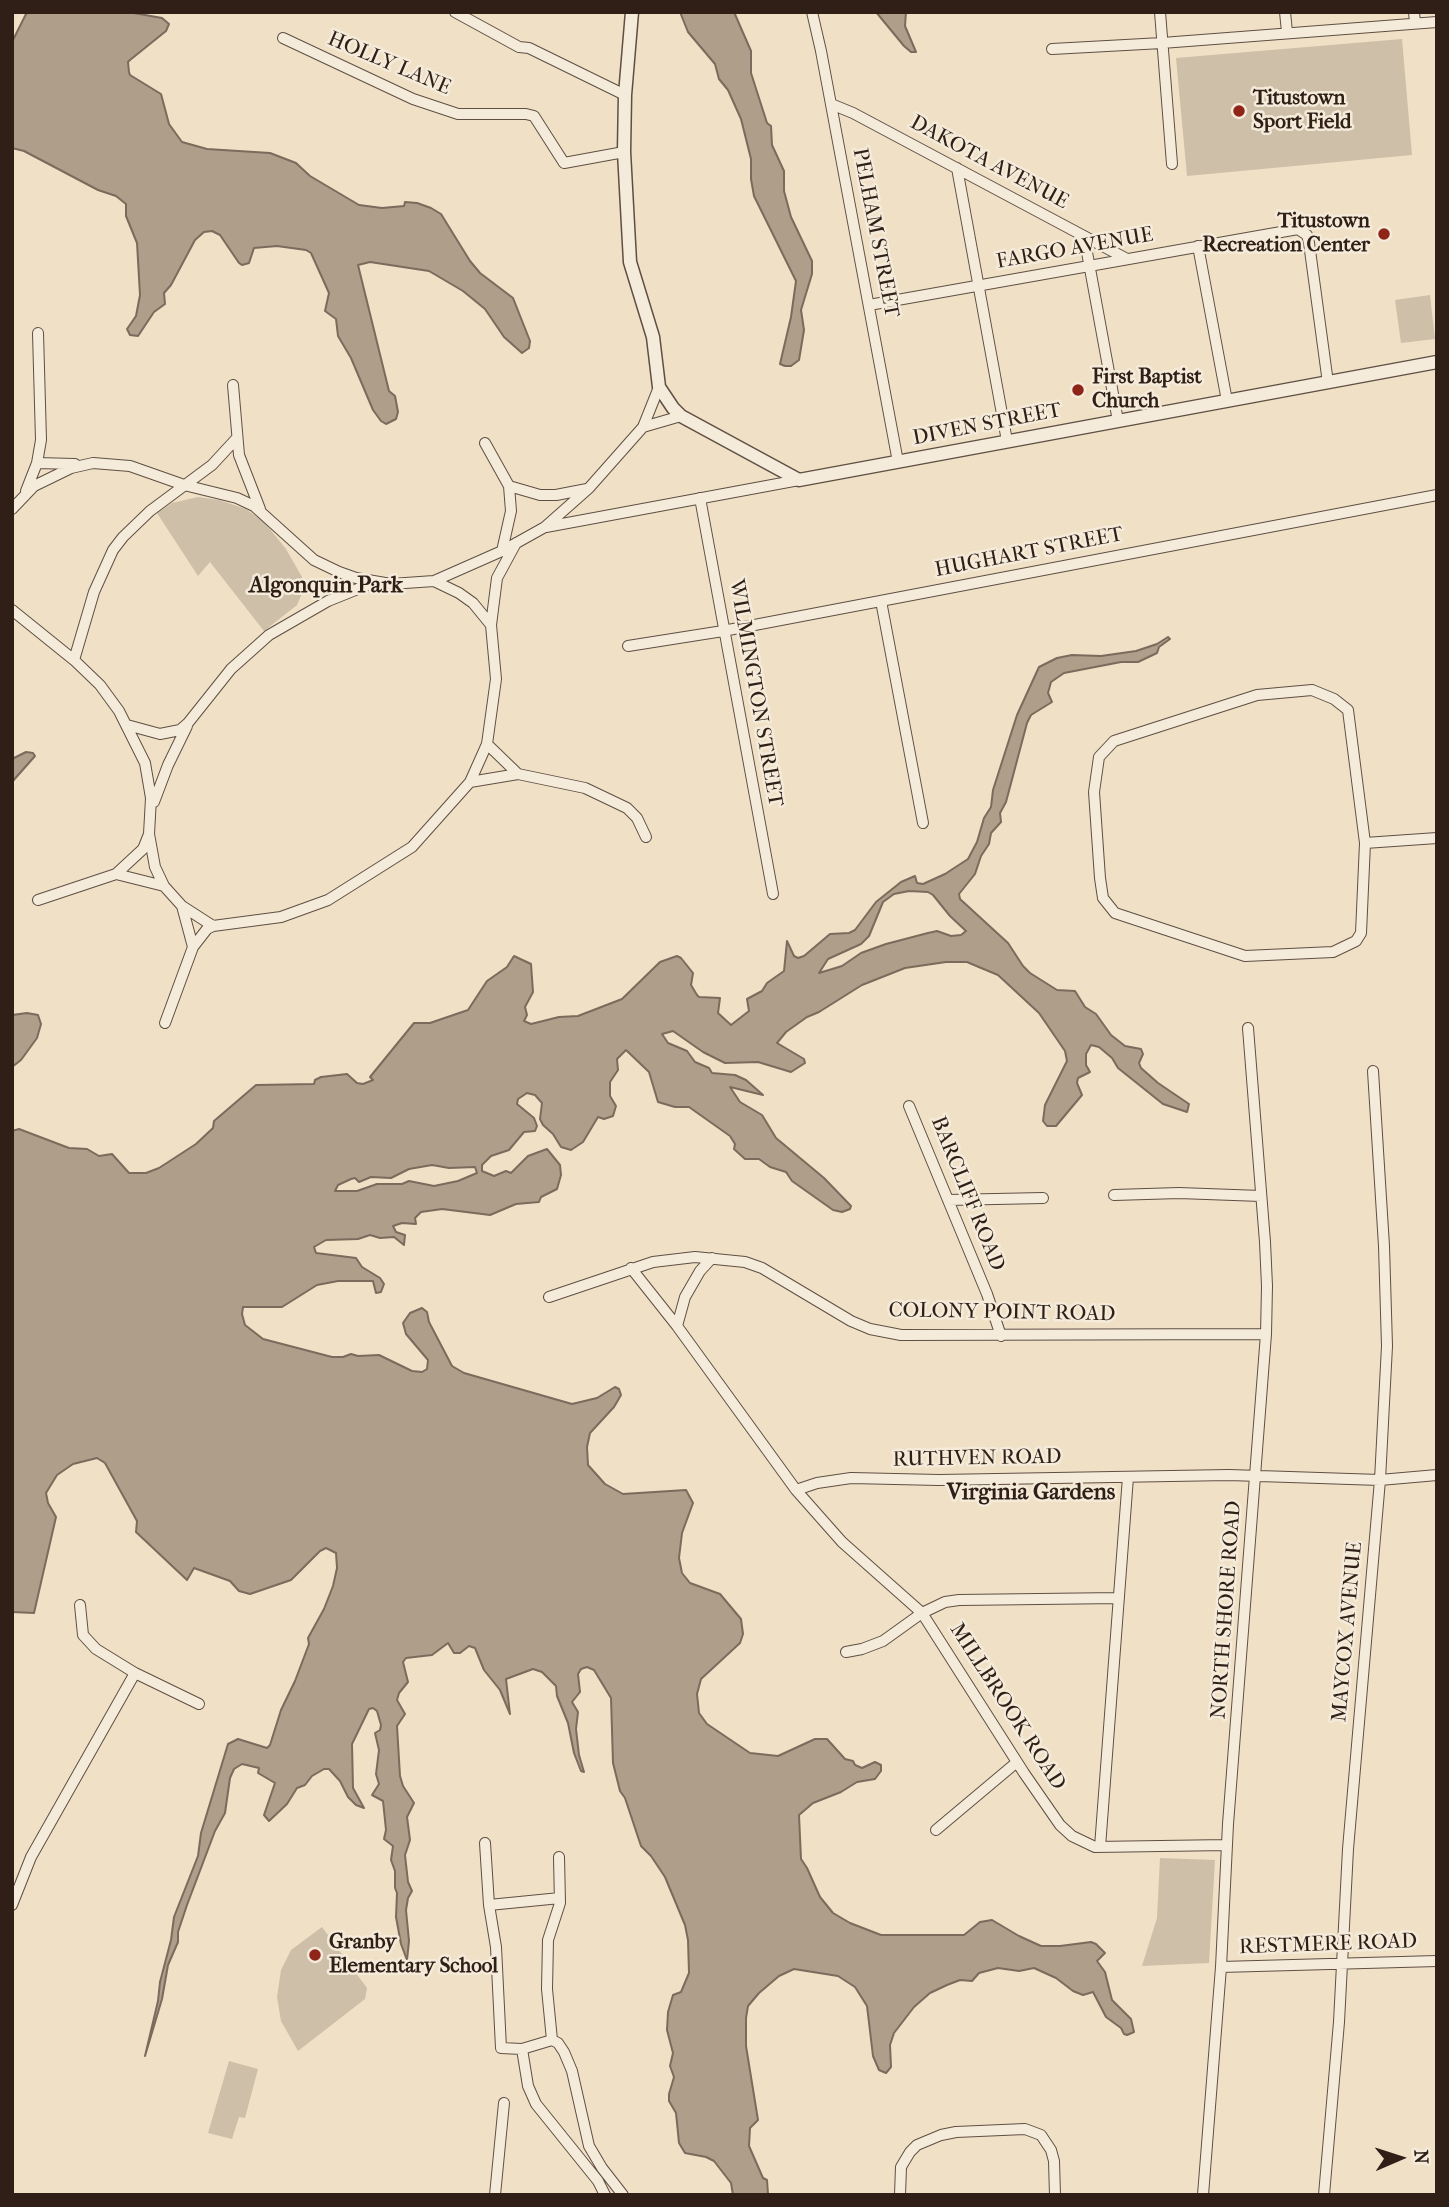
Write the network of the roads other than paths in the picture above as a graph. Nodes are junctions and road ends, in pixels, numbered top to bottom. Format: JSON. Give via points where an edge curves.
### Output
{"nodes":[{"id":1,"x":455,"y":12,"type":"edge"},
{"id":2,"x":812,"y":12,"type":"edge"},
{"id":3,"x":1160,"y":12,"type":"edge"},
{"id":4,"x":1285,"y":12,"type":"edge"},
{"id":5,"x":629,"y":14,"type":"edge"},
{"id":6,"x":1415,"y":18,"type":"edge"},
{"id":7,"x":1437,"y":22,"type":"edge"},
{"id":8,"x":1287,"y":32,"type":"junction"},
{"id":9,"x":283,"y":38,"type":"dead end"},
{"id":10,"x":1161,"y":43,"type":"junction"},
{"id":11,"x":1052,"y":49,"type":"dead end"},
{"id":12,"x":625,"y":95,"type":"junction"},
{"id":13,"x":831,"y":104,"type":"junction"},
{"id":14,"x":624,"y":152,"type":"junction"},
{"id":15,"x":1172,"y":164,"type":"dead end"},
{"id":16,"x":957,"y":167,"type":"junction"},
{"id":17,"x":1084,"y":236,"type":"junction"},
{"id":18,"x":1198,"y":246,"type":"junction"},
{"id":19,"x":1127,"y":259,"type":"junction"},
{"id":20,"x":1088,"y":266,"type":"junction"},
{"id":21,"x":979,"y":286,"type":"junction"},
{"id":22,"x":869,"y":305,"type":"junction"},
{"id":23,"x":38,"y":333,"type":"dead end"},
{"id":24,"x":1437,"y":362,"type":"edge"},
{"id":25,"x":1328,"y":383,"type":"junction"},
{"id":26,"x":233,"y":385,"type":"dead end"},
{"id":27,"x":659,"y":387,"type":"junction"},
{"id":28,"x":1227,"y":401,"type":"junction"},
{"id":29,"x":681,"y":416,"type":"junction"},
{"id":30,"x":1118,"y":421,"type":"junction"},
{"id":31,"x":643,"y":427,"type":"junction"},
{"id":32,"x":236,"y":439,"type":"junction"},
{"id":33,"x":1007,"y":441,"type":"junction"},
{"id":34,"x":485,"y":443,"type":"dead end"},
{"id":35,"x":898,"y":462,"type":"junction"},
{"id":36,"x":37,"y":463,"type":"junction"},
{"id":37,"x":81,"y":465,"type":"junction"},
{"id":38,"x":799,"y":480,"type":"junction"},
{"id":39,"x":184,"y":485,"type":"junction"},
{"id":40,"x":509,"y":486,"type":"junction"},
{"id":41,"x":589,"y":488,"type":"junction"},
{"id":42,"x":25,"y":494,"type":"junction"},
{"id":43,"x":1437,"y":495,"type":"edge"},
{"id":44,"x":700,"y":498,"type":"junction"},
{"id":45,"x":12,"y":509,"type":"edge"},
{"id":46,"x":261,"y":510,"type":"junction"},
{"id":47,"x":545,"y":527,"type":"junction"},
{"id":48,"x":516,"y":542,"type":"junction"},
{"id":49,"x":502,"y":551,"type":"junction"},
{"id":50,"x":434,"y":581,"type":"junction"},
{"id":51,"x":376,"y":582,"type":"junction"},
{"id":52,"x":881,"y":601,"type":"junction"},
{"id":53,"x":13,"y":609,"type":"edge"},
{"id":54,"x":491,"y":625,"type":"junction"},
{"id":55,"x":723,"y":631,"type":"junction"},
{"id":56,"x":628,"y":646,"type":"dead end"},
{"id":57,"x":74,"y":660,"type":"junction"},
{"id":58,"x":188,"y":723,"type":"junction"},
{"id":59,"x":127,"y":724,"type":"junction"},
{"id":60,"x":487,"y":744,"type":"junction"},
{"id":61,"x":518,"y":774,"type":"junction"},
{"id":62,"x":470,"y":782,"type":"junction"},
{"id":63,"x":151,"y":813,"type":"junction"},
{"id":64,"x":923,"y":823,"type":"dead end"},
{"id":65,"x":149,"y":834,"type":"junction"},
{"id":66,"x":646,"y":837,"type":"dead end"},
{"id":67,"x":1437,"y":838,"type":"edge"},
{"id":68,"x":1365,"y":843,"type":"junction"},
{"id":69,"x":116,"y":874,"type":"junction"},
{"id":70,"x":164,"y":886,"type":"junction"},
{"id":71,"x":773,"y":894,"type":"dead end"},
{"id":72,"x":38,"y":900,"type":"dead end"},
{"id":73,"x":182,"y":906,"type":"junction"},
{"id":74,"x":213,"y":926,"type":"junction"},
{"id":75,"x":193,"y":947,"type":"junction"},
{"id":76,"x":165,"y":1023,"type":"dead end"},
{"id":77,"x":1248,"y":1028,"type":"dead end"},
{"id":78,"x":1373,"y":1071,"type":"dead end"},
{"id":79,"x":909,"y":1106,"type":"dead end"},
{"id":80,"x":1114,"y":1195,"type":"dead end"},
{"id":81,"x":1261,"y":1196,"type":"junction"},
{"id":82,"x":1043,"y":1198,"type":"dead end"},
{"id":83,"x":948,"y":1200,"type":"junction"},
{"id":84,"x":712,"y":1258,"type":"junction"},
{"id":85,"x":631,"y":1268,"type":"junction"},
{"id":86,"x":550,"y":1297,"type":"dead end"},
{"id":87,"x":677,"y":1326,"type":"junction"},
{"id":88,"x":1266,"y":1334,"type":"junction"},
{"id":89,"x":1001,"y":1336,"type":"junction"},
{"id":90,"x":1437,"y":1475,"type":"edge"},
{"id":91,"x":1128,"y":1476,"type":"junction"},
{"id":92,"x":1256,"y":1476,"type":"junction"},
{"id":93,"x":1380,"y":1480,"type":"junction"},
{"id":94,"x":796,"y":1490,"type":"junction"},
{"id":95,"x":1119,"y":1598,"type":"junction"},
{"id":96,"x":80,"y":1605,"type":"dead end"},
{"id":97,"x":922,"y":1613,"type":"junction"},
{"id":98,"x":846,"y":1652,"type":"dead end"},
{"id":99,"x":135,"y":1673,"type":"junction"},
{"id":100,"x":199,"y":1704,"type":"dead end"},
{"id":101,"x":1017,"y":1762,"type":"junction"},
{"id":102,"x":936,"y":1830,"type":"dead end"},
{"id":103,"x":485,"y":1843,"type":"dead end"},
{"id":104,"x":1227,"y":1845,"type":"junction"},
{"id":105,"x":1100,"y":1847,"type":"junction"},
{"id":106,"x":559,"y":1857,"type":"dead end"},
{"id":107,"x":16,"y":1879,"type":"edge"},
{"id":108,"x":560,"y":1898,"type":"junction"},
{"id":109,"x":12,"y":1905,"type":"edge"},
{"id":110,"x":489,"y":1905,"type":"junction"},
{"id":111,"x":1437,"y":1961,"type":"edge"},
{"id":112,"x":1341,"y":1963,"type":"junction"},
{"id":113,"x":1221,"y":1967,"type":"junction"},
{"id":114,"x":552,"y":2040,"type":"junction"},
{"id":115,"x":522,"y":2049,"type":"junction"},
{"id":116,"x":504,"y":2103,"type":"dead end"},
{"id":117,"x":495,"y":2195,"type":"edge"},
{"id":118,"x":605,"y":2195,"type":"edge"},
{"id":119,"x":623,"y":2195,"type":"edge"},
{"id":120,"x":900,"y":2195,"type":"edge"},
{"id":121,"x":1055,"y":2195,"type":"edge"},
{"id":122,"x":1203,"y":2195,"type":"edge"},
{"id":123,"x":1324,"y":2195,"type":"edge"}],
"edges":[{"from":1,"to":12,"type":"street"},
{"from":2,"to":13,"type":"street","name":"PELHAM STREET"},
{"from":3,"to":10,"type":"street"},
{"from":4,"to":8,"type":"street"},
{"from":5,"to":12,"type":"street"},
{"from":6,"to":7,"type":"street"},
{"from":6,"to":8,"type":"street"},
{"from":8,"to":10,"type":"street"},
{"from":9,"to":14,"type":"street","name":"HOLLY LANE","via":[[413,99],[458,114],[534,116],[564,163]]},
{"from":10,"to":11,"type":"street"},
{"from":10,"to":15,"type":"street"},
{"from":12,"to":14,"type":"street"},
{"from":13,"to":16,"type":"street","name":"DAKOTA AVENUE"},
{"from":13,"to":22,"type":"street","name":"PELHAM STREET"},
{"from":14,"to":27,"type":"street","via":[[630,262],[653,337]]},
{"from":16,"to":17,"type":"street","name":"DAKOTA AVENUE"},
{"from":16,"to":21,"type":"street"},
{"from":17,"to":19,"type":"street","name":"DAKOTA AVENUE"},
{"from":17,"to":20,"type":"street"},
{"from":18,"to":19,"type":"street","name":"FARGO AVENUE"},
{"from":18,"to":25,"type":"street","name":"FARGO AVENUE","via":[[1298,229],[1307,236]]},
{"from":18,"to":28,"type":"street"},
{"from":19,"to":20,"type":"street","name":"FARGO AVENUE"},
{"from":20,"to":21,"type":"street","name":"FARGO AVENUE"},
{"from":20,"to":30,"type":"street"},
{"from":21,"to":22,"type":"street","name":"FARGO AVENUE"},
{"from":21,"to":33,"type":"street"},
{"from":22,"to":35,"type":"street","name":"PELHAM STREET"},
{"from":23,"to":36,"type":"street","via":[[42,421]]},
{"from":24,"to":25,"type":"street","name":"DIVEN STREET"},
{"from":25,"to":28,"type":"street","name":"DIVEN STREET"},
{"from":26,"to":32,"type":"street"},
{"from":27,"to":29,"type":"street"},
{"from":27,"to":31,"type":"street"},
{"from":28,"to":30,"type":"street","name":"DIVEN STREET"},
{"from":29,"to":31,"type":"street"},
{"from":29,"to":38,"type":"street"},
{"from":30,"to":33,"type":"street","name":"DIVEN STREET"},
{"from":31,"to":41,"type":"street"},
{"from":32,"to":39,"type":"street","via":[[212,465]]},
{"from":32,"to":46,"type":"street"},
{"from":33,"to":35,"type":"street","name":"DIVEN STREET"},
{"from":34,"to":40,"type":"street"},
{"from":35,"to":38,"type":"street","name":"DIVEN STREET"},
{"from":36,"to":37,"type":"street"},
{"from":36,"to":42,"type":"street"},
{"from":37,"to":39,"type":"street","via":[[130,466]]},
{"from":37,"to":42,"type":"street","via":[[45,479]]},
{"from":38,"to":44,"type":"street","name":"DIVEN STREET"},
{"from":39,"to":46,"type":"street","via":[[237,498]]},
{"from":39,"to":57,"type":"street","via":[[150,511],[113,550],[94,592]]},
{"from":40,"to":41,"type":"street","via":[[540,495]]},
{"from":40,"to":49,"type":"street","via":[[511,511]]},
{"from":41,"to":47,"type":"street"},
{"from":42,"to":45,"type":"street"},
{"from":43,"to":52,"type":"street","name":"HUGHART STREET"},
{"from":44,"to":47,"type":"street","name":"DIVEN STREET"},
{"from":44,"to":55,"type":"street","name":"WILMINGTON STREET"},
{"from":46,"to":51,"type":"street","via":[[314,560]]},
{"from":47,"to":48,"type":"street"},
{"from":48,"to":49,"type":"street"},
{"from":48,"to":54,"type":"street","via":[[497,578]]},
{"from":49,"to":50,"type":"street"},
{"from":50,"to":51,"type":"street"},
{"from":50,"to":54,"type":"street","via":[[473,603]]},
{"from":51,"to":58,"type":"street","via":[[328,601],[270,635],[231,669]]},
{"from":52,"to":55,"type":"street","name":"HUGHART STREET"},
{"from":52,"to":64,"type":"street"},
{"from":53,"to":57,"type":"street"},
{"from":54,"to":60,"type":"street","via":[[496,679]]},
{"from":55,"to":56,"type":"street","name":"HUGHART STREET"},
{"from":55,"to":71,"type":"street","name":"WILMINGTON STREET"},
{"from":57,"to":59,"type":"street","via":[[100,685]]},
{"from":58,"to":59,"type":"street","via":[[180,730],[160,734]]},
{"from":58,"to":63,"type":"street"},
{"from":59,"to":63,"type":"street","via":[[145,763]]},
{"from":60,"to":61,"type":"street"},
{"from":60,"to":62,"type":"street"},
{"from":61,"to":62,"type":"street"},
{"from":61,"to":66,"type":"street","via":[[585,788],[627,808]]},
{"from":62,"to":74,"type":"street","via":[[412,847],[328,900],[281,917]]},
{"from":63,"to":65,"type":"street"},
{"from":65,"to":69,"type":"street","via":[[143,849]]},
{"from":65,"to":70,"type":"street"},
{"from":67,"to":68,"type":"street"},
{"from":68,"to":68,"type":"street","via":[[1348,710],[1311,690],[1258,695],[1114,741],[1099,757],[1094,792],[1103,898],[1115,913],[1245,956],[1333,952],[1356,941],[1361,933]]},
{"from":69,"to":70,"type":"street"},
{"from":69,"to":72,"type":"street"},
{"from":70,"to":73,"type":"street"},
{"from":73,"to":74,"type":"street"},
{"from":73,"to":75,"type":"street"},
{"from":74,"to":75,"type":"street"},
{"from":75,"to":76,"type":"street"},
{"from":77,"to":81,"type":"street","name":"NORTH SHORE ROAD"},
{"from":78,"to":93,"type":"street","name":"MAYCOX AVENUE","via":[[1387,1346]]},
{"from":79,"to":83,"type":"street","name":"BARCLIFF ROAD"},
{"from":80,"to":81,"type":"street"},
{"from":81,"to":88,"type":"street","name":"NORTH SHORE ROAD"},
{"from":82,"to":83,"type":"street"},
{"from":83,"to":89,"type":"street","name":"BARCLIFF ROAD"},
{"from":84,"to":85,"type":"street","name":"COLONY POINT ROAD","via":[[676,1258]]},
{"from":84,"to":87,"type":"street","via":[[691,1285]]},
{"from":84,"to":89,"type":"street","name":"COLONY POINT ROAD","via":[[762,1268],[870,1329],[901,1335]]},
{"from":85,"to":86,"type":"street","name":"COLONY POINT ROAD"},
{"from":85,"to":87,"type":"street"},
{"from":87,"to":94,"type":"street"},
{"from":88,"to":89,"type":"street","name":"COLONY POINT ROAD"},
{"from":88,"to":92,"type":"street","name":"NORTH SHORE ROAD"},
{"from":90,"to":93,"type":"street","name":"RUTHVEN ROAD"},
{"from":91,"to":92,"type":"street","name":"RUTHVEN ROAD"},
{"from":91,"to":94,"type":"street","name":"RUTHVEN ROAD","via":[[851,1478]]},
{"from":91,"to":95,"type":"street"},
{"from":92,"to":93,"type":"street","name":"RUTHVEN ROAD"},
{"from":92,"to":104,"type":"street","name":"NORTH SHORE ROAD"},
{"from":93,"to":112,"type":"street","name":"MAYCOX AVENUE"},
{"from":94,"to":97,"type":"street","name":"MILLBROOK ROAD","via":[[842,1542]]},
{"from":95,"to":97,"type":"street","via":[[959,1600]]},
{"from":95,"to":105,"type":"street"},
{"from":96,"to":99,"type":"street","via":[[83,1635],[96,1649]]},
{"from":97,"to":98,"type":"street","via":[[883,1641]]},
{"from":97,"to":101,"type":"street","name":"MILLBROOK ROAD"},
{"from":99,"to":100,"type":"street"},
{"from":99,"to":107,"type":"street"},
{"from":101,"to":102,"type":"street"},
{"from":101,"to":105,"type":"street","name":"MILLBROOK ROAD","via":[[1060,1825],[1083,1842]]},
{"from":103,"to":110,"type":"street"},
{"from":104,"to":105,"type":"street","name":"MILLBROOK ROAD"},
{"from":104,"to":113,"type":"street","name":"NORTH SHORE ROAD"},
{"from":106,"to":108,"type":"street"},
{"from":107,"to":109,"type":"street"},
{"from":108,"to":110,"type":"street"},
{"from":108,"to":114,"type":"street","via":[[548,1940]]},
{"from":110,"to":115,"type":"street","via":[[496,1947],[500,2048]]},
{"from":111,"to":112,"type":"street","name":"RESTMERE ROAD"},
{"from":112,"to":113,"type":"street","name":"RESTMERE ROAD"},
{"from":112,"to":123,"type":"street","name":"MAYCOX AVENUE"},
{"from":113,"to":122,"type":"street","name":"NORTH SHORE ROAD"},
{"from":114,"to":115,"type":"street"},
{"from":114,"to":119,"type":"street","via":[[572,2071],[589,2146]]},
{"from":115,"to":118,"type":"street","via":[[536,2104]]},
{"from":116,"to":117,"type":"street"},
{"from":120,"to":121,"type":"street","via":[[901,2167],[917,2145],[956,2132],[1025,2129],[1041,2135],[1051,2150]]}]}
